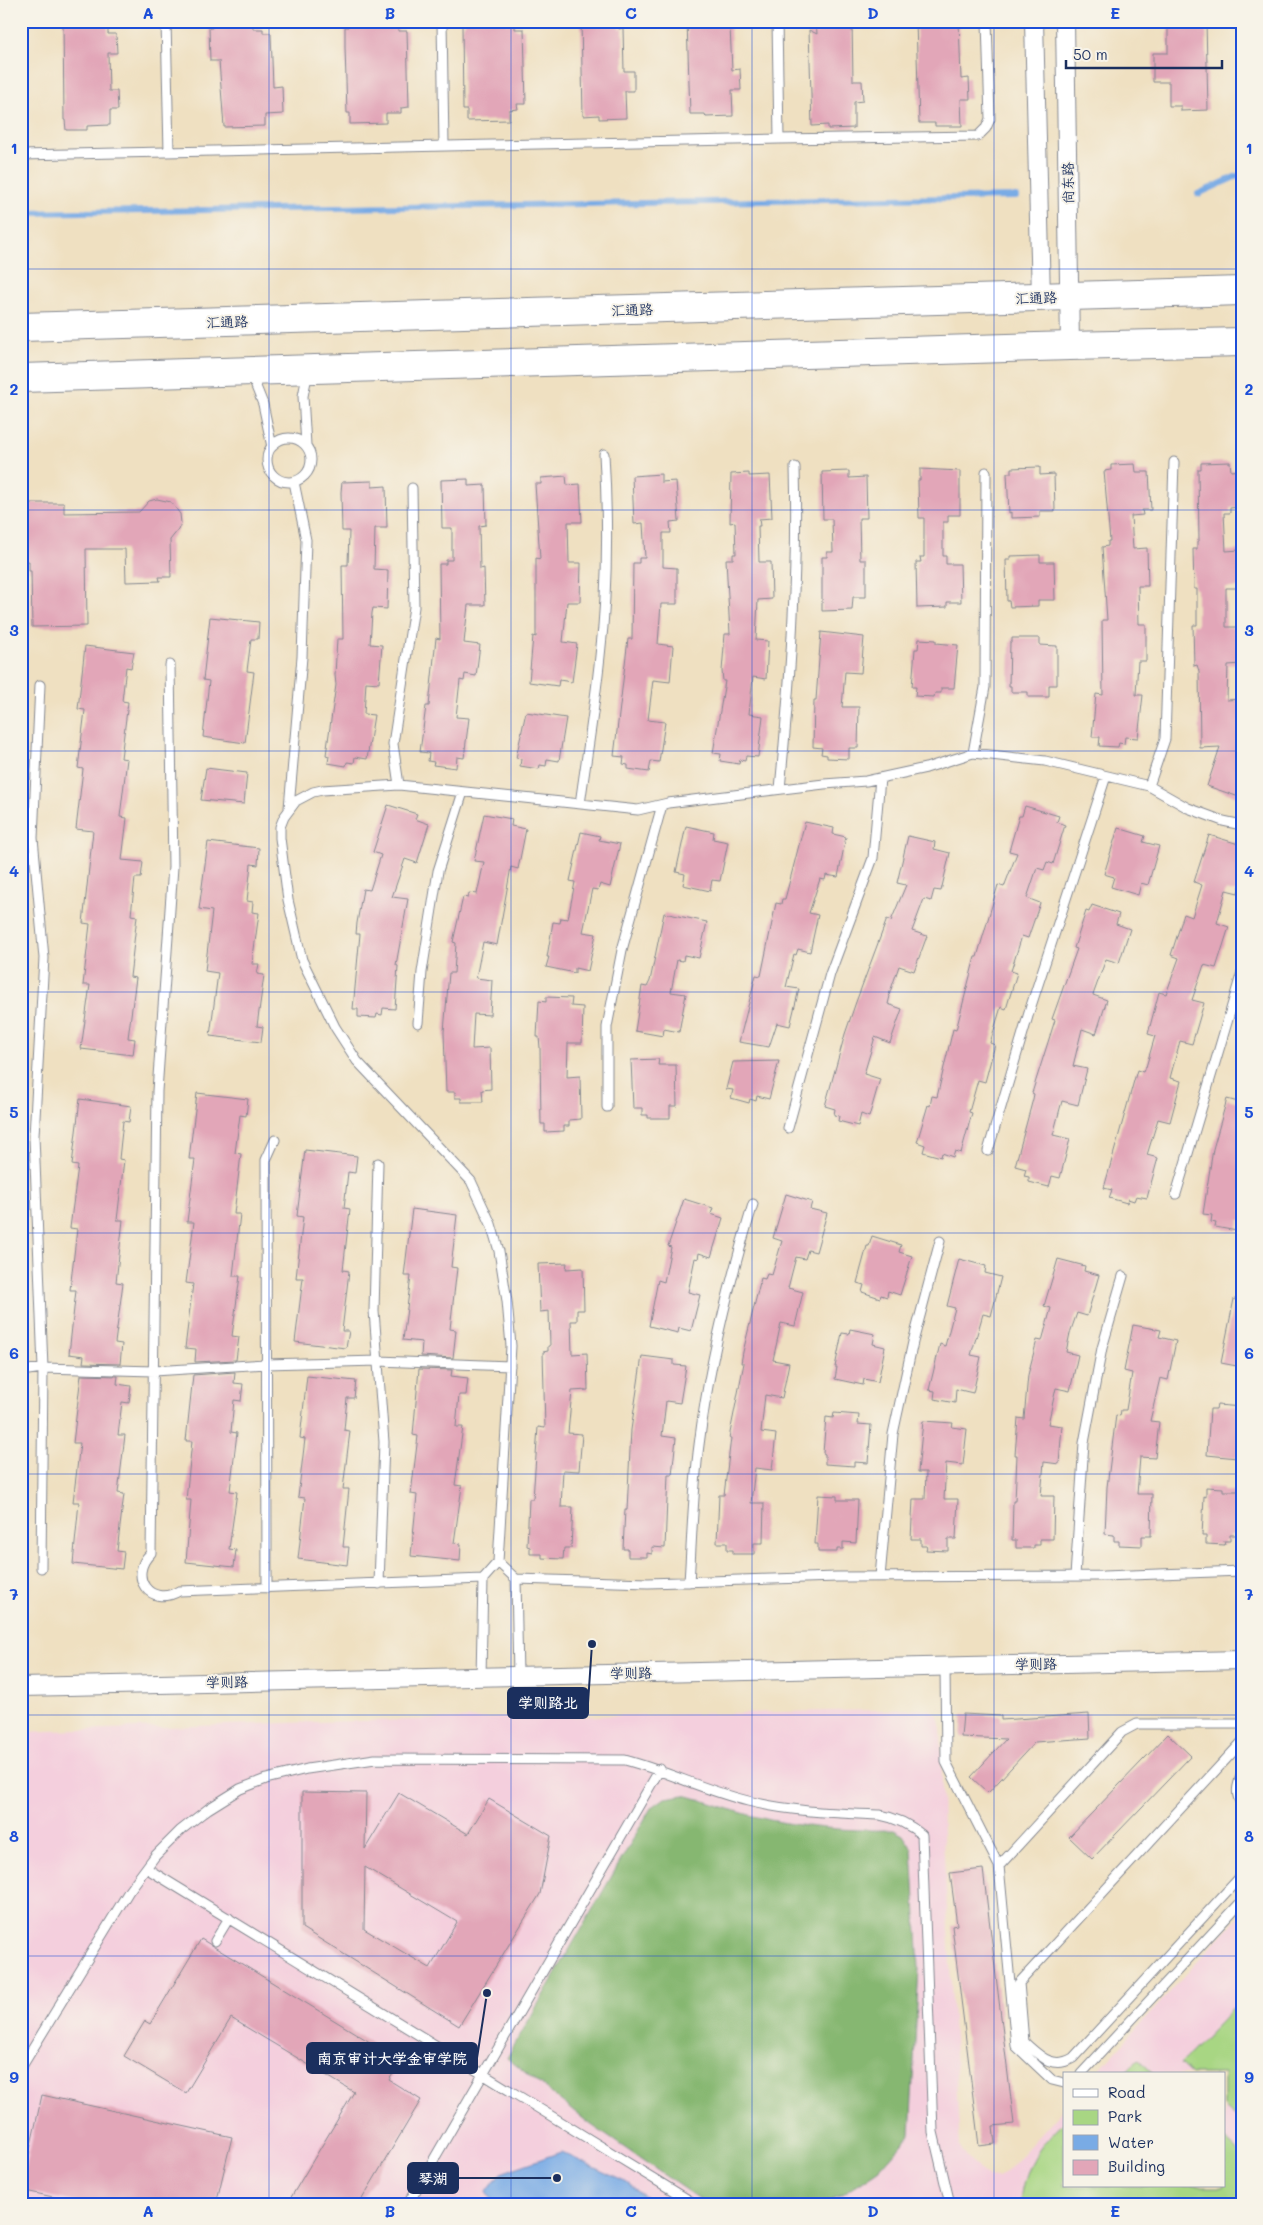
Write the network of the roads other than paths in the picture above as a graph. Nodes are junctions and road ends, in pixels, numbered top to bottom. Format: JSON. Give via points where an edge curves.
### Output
{"nodes":[{"id":1,"x":166,"y":21,"type":"edge"},
{"id":2,"x":442,"y":21,"type":"edge"},
{"id":3,"x":777,"y":21,"type":"edge"},
{"id":4,"x":987,"y":21,"type":"edge"},
{"id":5,"x":1034,"y":21,"type":"edge"},
{"id":6,"x":1065,"y":21,"type":"edge"},
{"id":7,"x":779,"y":139,"type":"junction"},
{"id":8,"x":444,"y":146,"type":"junction"},
{"id":9,"x":169,"y":152,"type":"junction"},
{"id":10,"x":21,"y":155,"type":"edge"},
{"id":11,"x":1242,"y":291,"type":"edge"},
{"id":12,"x":1070,"y":297,"type":"junction"},
{"id":13,"x":1041,"y":298,"type":"junction"},
{"id":14,"x":21,"y":328,"type":"edge"},
{"id":15,"x":1242,"y":342,"type":"edge"},
{"id":16,"x":1070,"y":346,"type":"junction"},
{"id":17,"x":309,"y":369,"type":"junction"},
{"id":18,"x":250,"y":371,"type":"junction"},
{"id":19,"x":21,"y":378,"type":"edge"},
{"id":20,"x":306,"y":445,"type":"junction"},
{"id":21,"x":272,"y":446,"type":"junction"},
{"id":22,"x":604,"y":454,"type":"dead end"},
{"id":23,"x":1174,"y":462,"type":"dead end"},
{"id":24,"x":794,"y":467,"type":"dead end"},
{"id":25,"x":986,"y":472,"type":"dead end"},
{"id":26,"x":294,"y":482,"type":"junction"},
{"id":27,"x":412,"y":488,"type":"dead end"},
{"id":28,"x":170,"y":665,"type":"dead end"},
{"id":29,"x":40,"y":684,"type":"dead end"},
{"id":30,"x":973,"y":753,"type":"junction"},
{"id":31,"x":1106,"y":776,"type":"junction"},
{"id":32,"x":880,"y":778,"type":"junction"},
{"id":33,"x":399,"y":785,"type":"junction"},
{"id":34,"x":1149,"y":786,"type":"junction"},
{"id":35,"x":780,"y":789,"type":"junction"},
{"id":36,"x":463,"y":792,"type":"junction"},
{"id":37,"x":580,"y":804,"type":"junction"},
{"id":38,"x":662,"y":805,"type":"junction"},
{"id":39,"x":289,"y":808,"type":"junction"},
{"id":40,"x":1242,"y":825,"type":"edge"},
{"id":41,"x":21,"y":838,"type":"edge"},
{"id":42,"x":33,"y":838,"type":"junction"},
{"id":43,"x":1242,"y":972,"type":"edge"},
{"id":44,"x":418,"y":1023,"type":"dead end"},
{"id":45,"x":607,"y":1107,"type":"dead end"},
{"id":46,"x":788,"y":1128,"type":"dead end"},
{"id":47,"x":275,"y":1140,"type":"dead end"},
{"id":48,"x":988,"y":1151,"type":"dead end"},
{"id":49,"x":378,"y":1163,"type":"dead end"},
{"id":50,"x":1176,"y":1194,"type":"dead end"},
{"id":51,"x":753,"y":1204,"type":"dead end"},
{"id":52,"x":940,"y":1241,"type":"dead end"},
{"id":53,"x":1123,"y":1276,"type":"dead end"},
{"id":54,"x":378,"y":1361,"type":"junction"},
{"id":55,"x":266,"y":1364,"type":"junction"},
{"id":56,"x":510,"y":1366,"type":"junction"},
{"id":57,"x":43,"y":1368,"type":"junction"},
{"id":58,"x":21,"y":1371,"type":"edge"},
{"id":59,"x":154,"y":1371,"type":"junction"},
{"id":60,"x":498,"y":1562,"type":"junction"},
{"id":61,"x":41,"y":1568,"type":"dead end"},
{"id":62,"x":1242,"y":1571,"type":"edge"},
{"id":63,"x":1075,"y":1576,"type":"junction"},
{"id":64,"x":880,"y":1577,"type":"junction"},
{"id":65,"x":483,"y":1579,"type":"junction"},
{"id":66,"x":516,"y":1579,"type":"junction"},
{"id":67,"x":689,"y":1582,"type":"junction"},
{"id":68,"x":379,"y":1584,"type":"junction"},
{"id":69,"x":267,"y":1588,"type":"junction"},
{"id":70,"x":1242,"y":1660,"type":"edge"},
{"id":71,"x":945,"y":1666,"type":"junction"},
{"id":72,"x":481,"y":1676,"type":"junction"},
{"id":73,"x":518,"y":1676,"type":"junction"},
{"id":74,"x":21,"y":1687,"type":"edge"},
{"id":75,"x":1242,"y":1724,"type":"edge"},
{"id":76,"x":1242,"y":1742,"type":"edge"},
{"id":77,"x":660,"y":1769,"type":"junction"},
{"id":78,"x":1242,"y":1773,"type":"edge"},
{"id":79,"x":1242,"y":1804,"type":"edge"},
{"id":80,"x":999,"y":1866,"type":"junction"},
{"id":81,"x":146,"y":1868,"type":"junction"},
{"id":82,"x":1242,"y":1875,"type":"edge"},
{"id":83,"x":1242,"y":1901,"type":"edge"},
{"id":84,"x":229,"y":1918,"type":"junction"},
{"id":85,"x":215,"y":1941,"type":"dead end"},
{"id":86,"x":21,"y":2068,"type":"edge"},
{"id":87,"x":1083,"y":2072,"type":"edge"},
{"id":88,"x":482,"y":2075,"type":"junction"},
{"id":89,"x":1063,"y":2083,"type":"edge"},
{"id":90,"x":408,"y":2204,"type":"edge"},
{"id":91,"x":695,"y":2204,"type":"edge"},
{"id":92,"x":950,"y":2204,"type":"edge"}],
"edges":[{"from":1,"to":9,"type":"lane"},
{"from":2,"to":8,"type":"lane"},
{"from":3,"to":7,"type":"lane"},
{"from":4,"to":7,"type":"lane","via":[[990,119],[978,136]]},
{"from":5,"to":13,"type":"street"},
{"from":6,"to":12,"type":"street","name":"尚东路"},
{"from":7,"to":8,"type":"lane"},
{"from":8,"to":9,"type":"lane"},
{"from":9,"to":10,"type":"lane"},
{"from":11,"to":12,"type":"main road","name":"汇通路"},
{"from":12,"to":13,"type":"main road","name":"汇通路"},
{"from":12,"to":16,"type":"street","name":"尚东路"},
{"from":13,"to":14,"type":"main road","name":"汇通路"},
{"from":15,"to":16,"type":"main road"},
{"from":16,"to":17,"type":"main road"},
{"from":17,"to":18,"type":"main road"},
{"from":17,"to":20,"type":"lane","via":[[303,396]]},
{"from":18,"to":19,"type":"main road"},
{"from":18,"to":21,"type":"lane","via":[[263,404]]},
{"from":20,"to":21,"type":"lane","via":[[292,438],[277,441]]},
{"from":20,"to":26,"type":"lane","via":[[310,452],[310,467],[301,479]]},
{"from":21,"to":26,"type":"lane","via":[[268,454],[268,469],[279,480]]},
{"from":22,"to":37,"type":"lane","via":[[605,582],[600,655]]},
{"from":23,"to":34,"type":"lane","via":[[1165,740]]},
{"from":24,"to":35,"type":"lane","via":[[793,633]]},
{"from":25,"to":30,"type":"lane","via":[[984,687]]},
{"from":26,"to":39,"type":"lane","via":[[306,540],[302,657]]},
{"from":27,"to":33,"type":"lane","via":[[414,607],[393,744]]},
{"from":28,"to":59,"type":"lane","via":[[173,867],[157,1092]]},
{"from":29,"to":42,"type":"lane"},
{"from":30,"to":31,"type":"lane","via":[[1045,761]]},
{"from":30,"to":32,"type":"lane"},
{"from":31,"to":34,"type":"lane"},
{"from":31,"to":48,"type":"lane","via":[[1031,1006]]},
{"from":32,"to":35,"type":"lane"},
{"from":32,"to":46,"type":"lane","via":[[873,858],[830,974]]},
{"from":33,"to":36,"type":"lane"},
{"from":33,"to":39,"type":"lane","via":[[313,792]]},
{"from":34,"to":40,"type":"lane","via":[[1188,808]]},
{"from":35,"to":38,"type":"lane"},
{"from":36,"to":37,"type":"lane"},
{"from":36,"to":44,"type":"lane","via":[[438,871],[422,972]]},
{"from":37,"to":38,"type":"lane","via":[[638,810]]},
{"from":38,"to":45,"type":"lane","via":[[622,950],[607,1027]]},
{"from":39,"to":56,"type":"lane","via":[[280,827],[280,838],[288,900],[302,960],[345,1045],[471,1181],[482,1202],[499,1251],[510,1325]]},
{"from":41,"to":42,"type":"lane"},
{"from":42,"to":57,"type":"lane","via":[[44,958],[34,1136]]},
{"from":43,"to":50,"type":"lane"},
{"from":47,"to":55,"type":"lane","via":[[266,1160]]},
{"from":49,"to":54,"type":"lane","via":[[374,1311]]},
{"from":51,"to":67,"type":"lane","via":[[733,1272],[710,1374],[699,1446]]},
{"from":52,"to":64,"type":"lane","via":[[893,1434]]},
{"from":53,"to":63,"type":"lane","via":[[1102,1348],[1084,1442]]},
{"from":54,"to":55,"type":"lane"},
{"from":54,"to":56,"type":"lane"},
{"from":54,"to":68,"type":"lane","via":[[384,1442]]},
{"from":55,"to":59,"type":"lane"},
{"from":55,"to":69,"type":"lane"},
{"from":56,"to":60,"type":"lane"},
{"from":57,"to":58,"type":"lane"},
{"from":57,"to":59,"type":"lane"},
{"from":57,"to":61,"type":"lane"},
{"from":59,"to":69,"type":"lane","via":[[151,1554],[140,1573],[145,1587],[157,1596],[165,1597],[179,1591]]},
{"from":60,"to":65,"type":"lane"},
{"from":60,"to":66,"type":"lane"},
{"from":62,"to":63,"type":"lane"},
{"from":63,"to":64,"type":"lane"},
{"from":64,"to":67,"type":"lane"},
{"from":65,"to":68,"type":"lane"},
{"from":65,"to":72,"type":"lane"},
{"from":66,"to":67,"type":"lane"},
{"from":66,"to":73,"type":"lane"},
{"from":68,"to":69,"type":"lane"},
{"from":70,"to":71,"type":"street","name":"学则路"},
{"from":71,"to":73,"type":"street","name":"学则路"},
{"from":71,"to":80,"type":"lane","via":[[946,1762]]},
{"from":72,"to":73,"type":"street","name":"学则路"},
{"from":72,"to":74,"type":"street","name":"学则路"},
{"from":75,"to":80,"type":"lane","via":[[1137,1724],[1122,1732]]},
{"from":76,"to":82,"type":"lane","via":[[1019,1983],[1024,2042],[1051,2063],[1073,2058]]},
{"from":77,"to":81,"type":"lane","via":[[625,1760],[375,1759],[307,1769],[240,1789],[181,1830]]},
{"from":77,"to":88,"type":"lane"},
{"from":77,"to":92,"type":"lane","via":[[718,1793],[779,1808],[891,1817],[922,1835],[933,2132]]},
{"from":78,"to":79,"type":"lane","via":[[1237,1796]]},
{"from":80,"to":89,"type":"lane","via":[[1016,2046],[1052,2080]]},
{"from":81,"to":84,"type":"lane"},
{"from":81,"to":86,"type":"lane"},
{"from":83,"to":87,"type":"lane"},
{"from":84,"to":85,"type":"lane"},
{"from":84,"to":88,"type":"lane"},
{"from":88,"to":90,"type":"lane"},
{"from":88,"to":91,"type":"lane"}]}
